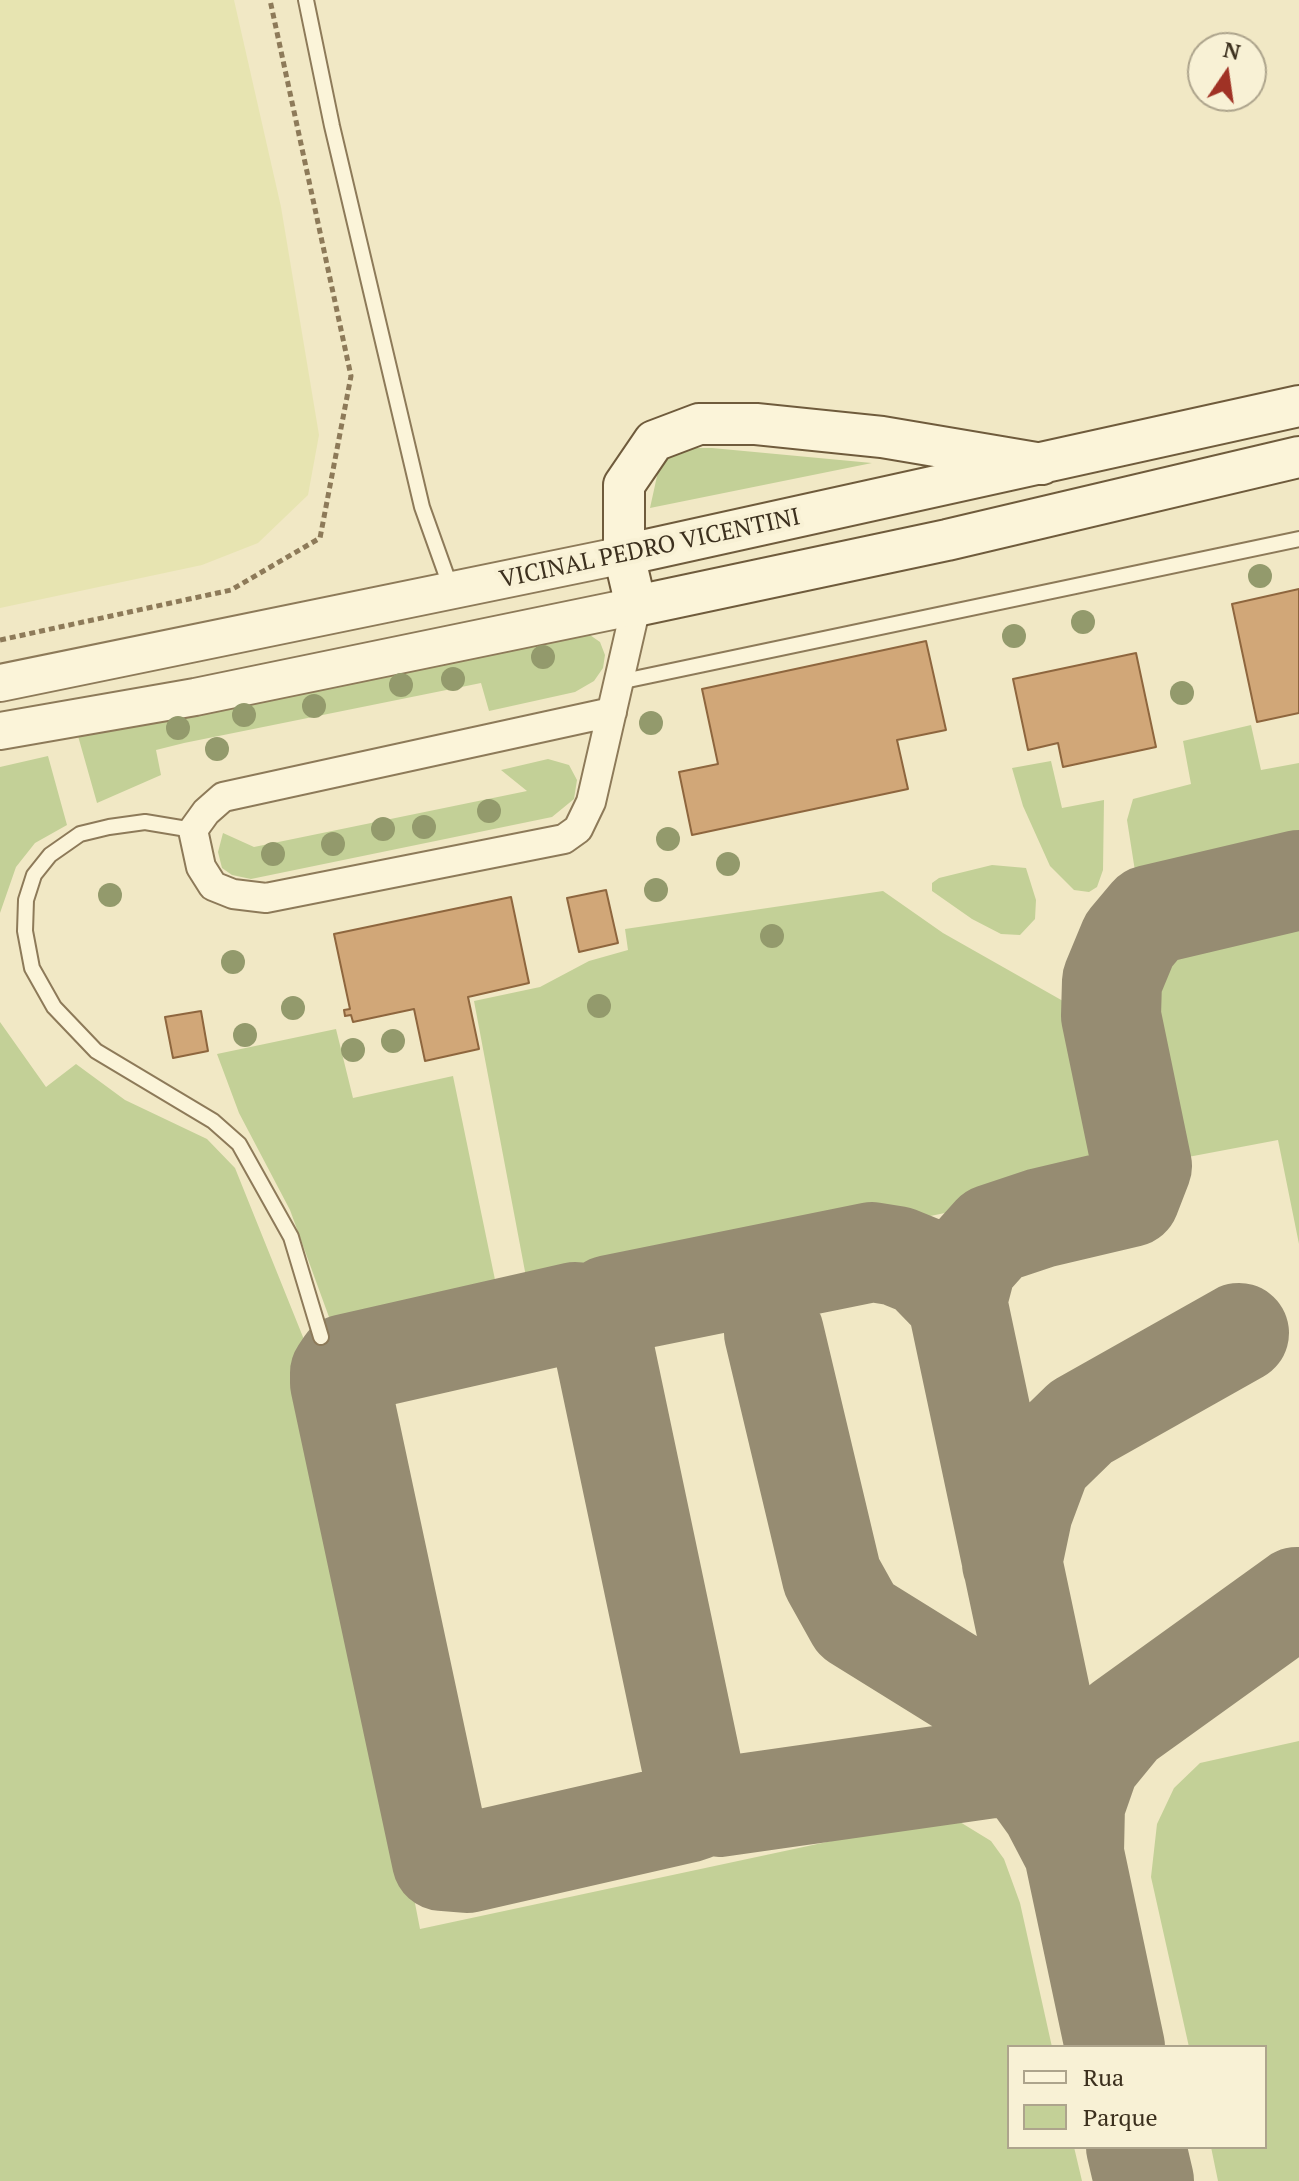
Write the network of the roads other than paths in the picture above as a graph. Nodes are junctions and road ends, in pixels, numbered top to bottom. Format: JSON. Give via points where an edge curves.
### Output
{"nodes":[{"id":1,"x":306,"y":0,"type":"edge"},
{"id":2,"x":1299,"y":406,"type":"edge"},
{"id":3,"x":1299,"y":457,"type":"edge"},
{"id":4,"x":1042,"y":464,"type":"junction"},
{"id":5,"x":1299,"y":539,"type":"edge"},
{"id":6,"x":624,"y":555,"type":"junction"},
{"id":7,"x":452,"y":592,"type":"junction"},
{"id":8,"x":636,"y":606,"type":"junction"},
{"id":9,"x":619,"y":682,"type":"junction"},
{"id":10,"x":0,"y":683,"type":"edge"},
{"id":11,"x":612,"y":712,"type":"junction"},
{"id":12,"x":0,"y":731,"type":"edge"},
{"id":13,"x":193,"y":830,"type":"junction"},
{"id":14,"x":321,"y":1337,"type":"dead end"}],
"edges":[{"from":1,"to":7,"type":"lane","via":[[422,507]]},
{"from":2,"to":4,"type":"main road","name":"VICINAL PEDRO VICENTINI"},
{"from":3,"to":8,"type":"main road"},
{"from":4,"to":6,"type":"main road","name":"VICINAL PEDRO VICENTINI"},
{"from":4,"to":6,"type":"main road","via":[[882,437],[756,424],[699,424],[654,441],[624,485]]},
{"from":5,"to":9,"type":"lane"},
{"from":6,"to":7,"type":"street","name":"VICINAL PEDRO VICENTINI"},
{"from":6,"to":8,"type":"main road"},
{"from":7,"to":10,"type":"street","name":"VICINAL PEDRO VICENTINI"},
{"from":8,"to":9,"type":"street"},
{"from":8,"to":12,"type":"street","via":[[195,697]]},
{"from":9,"to":11,"type":"street"},
{"from":11,"to":13,"type":"street","via":[[223,797]]},
{"from":11,"to":13,"type":"street","via":[[591,802],[578,829],[564,839],[266,898],[213,886],[201,867]]},
{"from":13,"to":14,"type":"lane","via":[[145,822],[109,827],[80,834],[50,855],[34,875],[26,900],[32,968],[54,1007],[96,1051],[213,1121],[239,1144],[291,1237]]}]}
